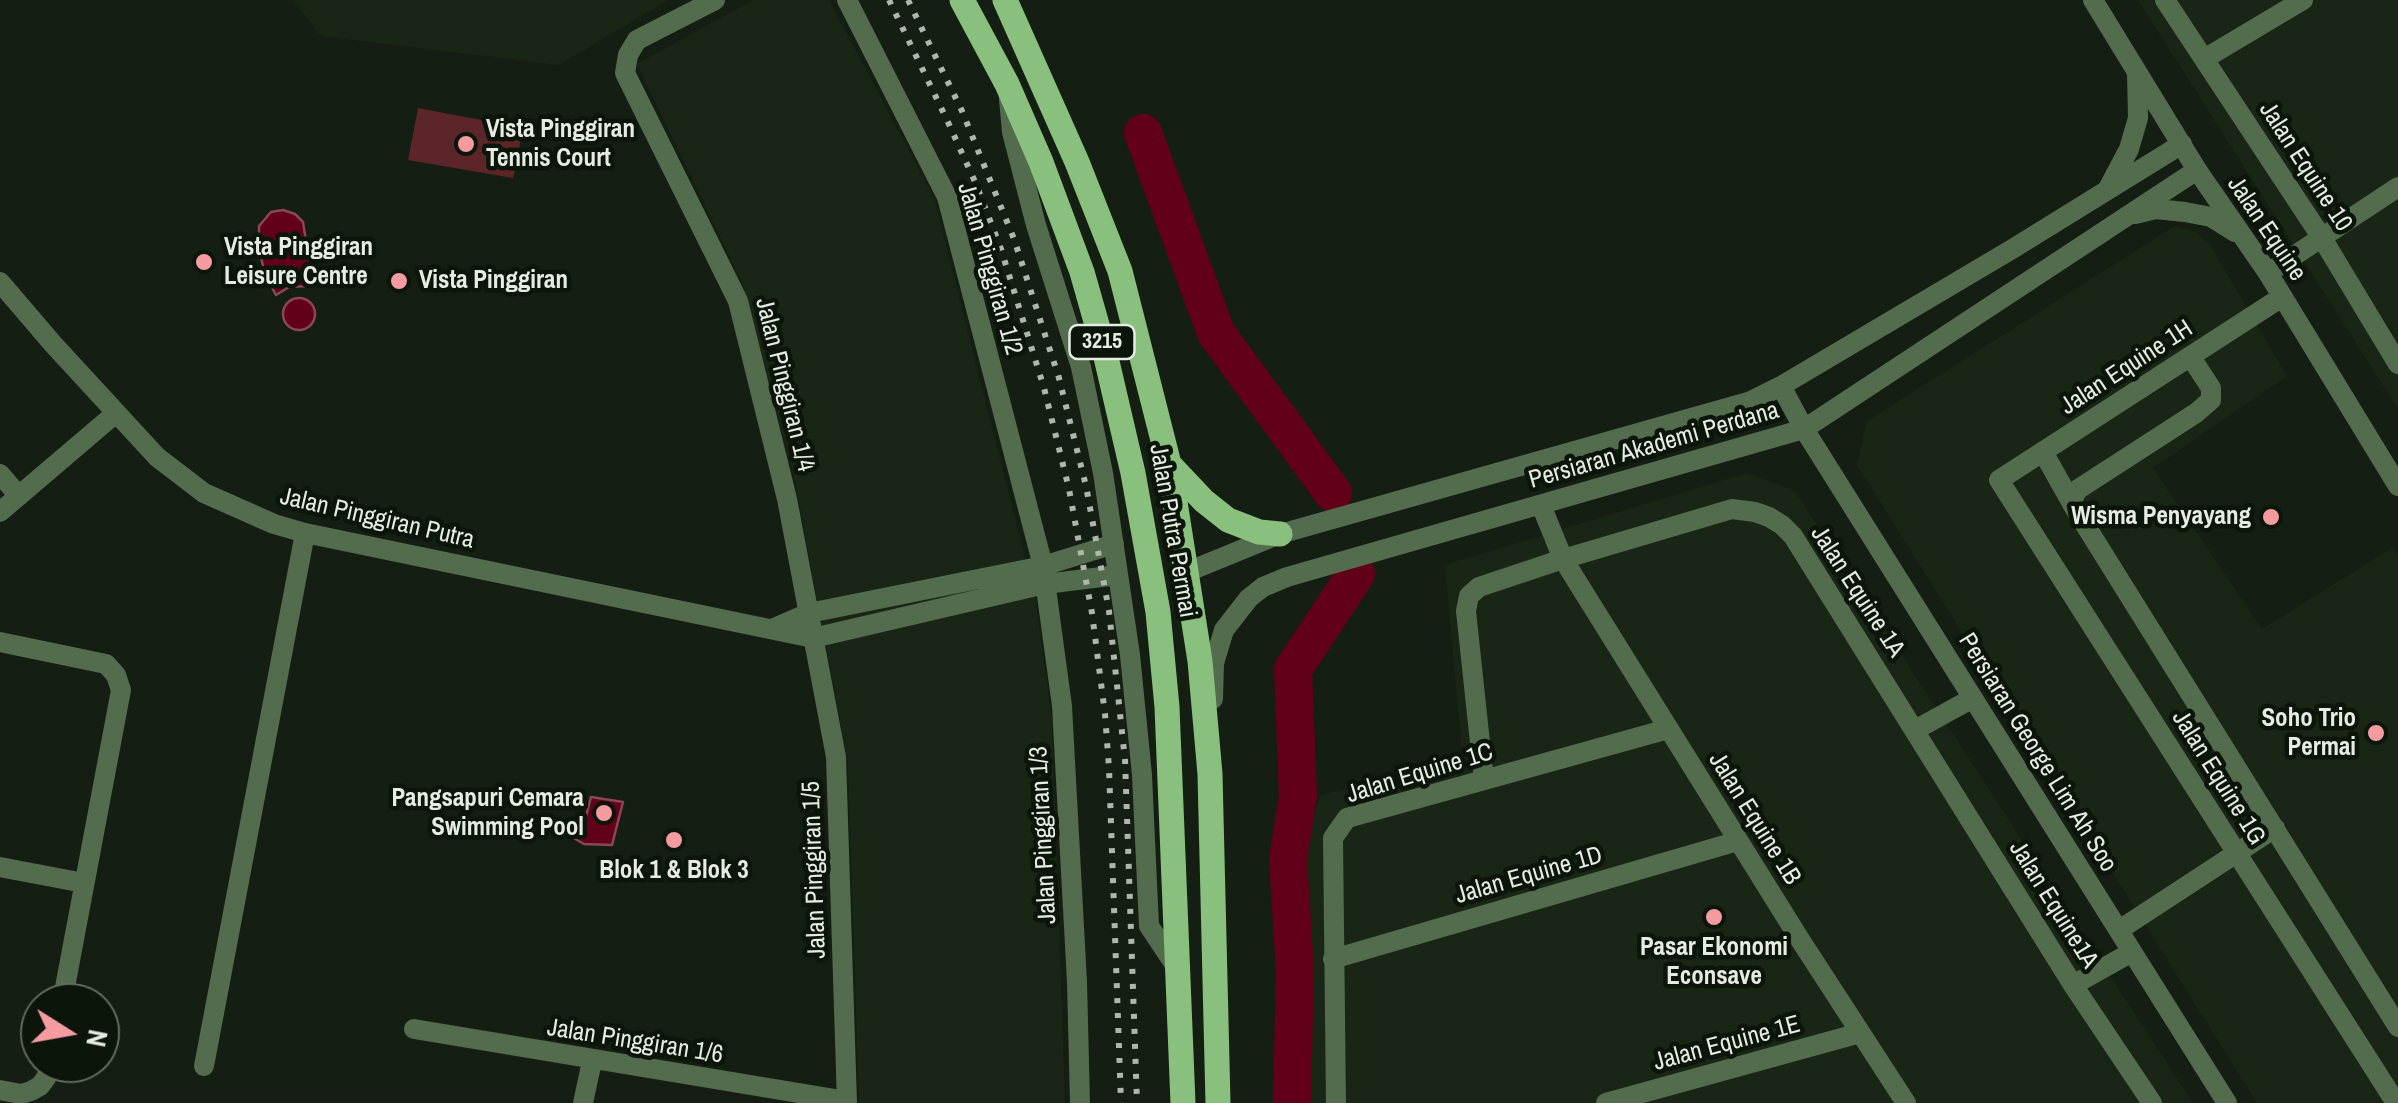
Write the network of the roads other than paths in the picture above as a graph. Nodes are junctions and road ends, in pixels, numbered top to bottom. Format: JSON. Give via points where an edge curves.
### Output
{"nodes":[{"id":1,"x":715,"y":0,"type":"edge"},
{"id":2,"x":846,"y":0,"type":"edge"},
{"id":3,"x":962,"y":0,"type":"edge"},
{"id":4,"x":1006,"y":0,"type":"edge"},
{"id":5,"x":2094,"y":0,"type":"edge"},
{"id":6,"x":2165,"y":0,"type":"edge"},
{"id":7,"x":2304,"y":0,"type":"edge"},
{"id":8,"x":2204,"y":59,"type":"junction"},
{"id":9,"x":2137,"y":69,"type":"junction"},
{"id":10,"x":1008,"y":84,"type":"junction"},
{"id":11,"x":2182,"y":144,"type":"junction"},
{"id":12,"x":2197,"y":170,"type":"junction"},
{"id":13,"x":2398,"y":187,"type":"edge"},
{"id":14,"x":2108,"y":189,"type":"junction"},
{"id":15,"x":2125,"y":216,"type":"junction"},
{"id":16,"x":2242,"y":235,"type":"junction"},
{"id":17,"x":2322,"y":238,"type":"junction"},
{"id":18,"x":2268,"y":273,"type":"junction"},
{"id":19,"x":0,"y":282,"type":"edge"},
{"id":20,"x":2282,"y":297,"type":"junction"},
{"id":21,"x":2190,"y":356,"type":"junction"},
{"id":22,"x":2398,"y":364,"type":"edge"},
{"id":23,"x":1780,"y":386,"type":"junction"},
{"id":24,"x":116,"y":413,"type":"junction"},
{"id":25,"x":1804,"y":429,"type":"junction"},
{"id":26,"x":2043,"y":452,"type":"junction"},
{"id":27,"x":1169,"y":464,"type":"junction"},
{"id":28,"x":0,"y":474,"type":"edge"},
{"id":29,"x":1999,"y":480,"type":"joint"},
{"id":30,"x":2398,"y":486,"type":"edge"},
{"id":31,"x":19,"y":496,"type":"junction"},
{"id":32,"x":2072,"y":501,"type":"junction"},
{"id":33,"x":1541,"y":505,"type":"junction"},
{"id":34,"x":0,"y":512,"type":"edge"},
{"id":35,"x":304,"y":532,"type":"junction"},
{"id":36,"x":1280,"y":534,"type":"junction"},
{"id":37,"x":1114,"y":544,"type":"junction"},
{"id":38,"x":1563,"y":559,"type":"junction"},
{"id":39,"x":1187,"y":572,"type":"junction"},
{"id":40,"x":1044,"y":575,"type":"junction"},
{"id":41,"x":1118,"y":575,"type":"junction"},
{"id":42,"x":1158,"y":612,"type":"junction"},
{"id":43,"x":809,"y":613,"type":"junction"},
{"id":44,"x":772,"y":629,"type":"junction"},
{"id":45,"x":813,"y":638,"type":"junction"},
{"id":46,"x":0,"y":642,"type":"edge"},
{"id":47,"x":1973,"y":698,"type":"junction"},
{"id":48,"x":1668,"y":729,"type":"junction"},
{"id":49,"x":1915,"y":730,"type":"junction"},
{"id":50,"x":1210,"y":774,"type":"junction"},
{"id":51,"x":1484,"y":780,"type":"junction"},
{"id":52,"x":2275,"y":828,"type":"junction"},
{"id":53,"x":1738,"y":841,"type":"junction"},
{"id":54,"x":2236,"y":852,"type":"junction"},
{"id":55,"x":0,"y":867,"type":"edge"},
{"id":56,"x":84,"y":883,"type":"junction"},
{"id":57,"x":2118,"y":930,"type":"junction"},
{"id":58,"x":2132,"y":952,"type":"junction"},
{"id":59,"x":1333,"y":960,"type":"junction"},
{"id":60,"x":1178,"y":968,"type":"junction"},
{"id":61,"x":66,"y":983,"type":"edge"},
{"id":62,"x":2073,"y":985,"type":"junction"},
{"id":63,"x":2398,"y":1027,"type":"edge"},
{"id":64,"x":414,"y":1029,"type":"dead end"},
{"id":65,"x":1860,"y":1033,"type":"junction"},
{"id":66,"x":592,"y":1060,"type":"junction"},
{"id":67,"x":204,"y":1066,"type":"dead end"},
{"id":68,"x":42,"y":1083,"type":"edge"},
{"id":69,"x":0,"y":1090,"type":"edge"},
{"id":70,"x":1904,"y":1099,"type":"edge"},
{"id":71,"x":847,"y":1102,"type":"edge"},
{"id":72,"x":583,"y":1103,"type":"edge"},
{"id":73,"x":1080,"y":1103,"type":"edge"},
{"id":74,"x":1184,"y":1103,"type":"edge"},
{"id":75,"x":1218,"y":1103,"type":"edge"},
{"id":76,"x":1336,"y":1103,"type":"edge"},
{"id":77,"x":1606,"y":1103,"type":"edge"},
{"id":78,"x":2152,"y":1103,"type":"edge"},
{"id":79,"x":2227,"y":1103,"type":"edge"},
{"id":80,"x":2396,"y":1103,"type":"edge"}],
"edges":[{"from":1,"to":43,"type":"street","name":"Jalan Pinggiran 1/4","via":[[638,40],[625,73],[738,302]]},
{"from":2,"to":40,"type":"street","name":"Jalan Pinggiran 1/2","via":[[947,197]]},
{"from":3,"to":10,"type":"main road","name":"Jalan Putra Permai","number":"3215"},
{"from":4,"to":27,"type":"main road","name":"Jalan Putra Permai","number":"3215","via":[[1120,271]]},
{"from":5,"to":9,"type":"street","name":"Jalan Equine"},
{"from":6,"to":8,"type":"street","name":"Jalan Equine 10"},
{"from":7,"to":8,"type":"street"},
{"from":8,"to":17,"type":"street","name":"Jalan Equine 10"},
{"from":9,"to":11,"type":"street","name":"Jalan Equine"},
{"from":9,"to":14,"type":"street","via":[[2138,118]]},
{"from":10,"to":37,"type":"street","via":[[1012,132],[1081,367]]},
{"from":10,"to":42,"type":"main road","name":"Jalan Putra Permai","number":"3215","via":[[1082,272],[1106,353]]},
{"from":11,"to":12,"type":"street","name":"Jalan Equine"},
{"from":11,"to":14,"type":"street","name":"Persiaran Akademi Perdana"},
{"from":12,"to":15,"type":"street","name":"Persiaran Akademi Perdana"},
{"from":12,"to":16,"type":"street","name":"Jalan Equine"},
{"from":13,"to":17,"type":"street"},
{"from":14,"to":23,"type":"street","name":"Persiaran Akademi Perdana"},
{"from":15,"to":16,"type":"street","via":[[2186,212]]},
{"from":15,"to":25,"type":"street","name":"Persiaran Akademi Perdana"},
{"from":16,"to":18,"type":"street","name":"Jalan Equine"},
{"from":17,"to":18,"type":"street"},
{"from":17,"to":22,"type":"street","name":"Jalan Equine 10"},
{"from":18,"to":20,"type":"street","name":"Jalan Equine"},
{"from":19,"to":24,"type":"street","name":"Jalan Pinggiran Putra"},
{"from":20,"to":21,"type":"street","name":"Jalan Equine 1H"},
{"from":20,"to":30,"type":"street","name":"Jalan Equine"},
{"from":21,"to":26,"type":"street","name":"Jalan Equine 1H"},
{"from":21,"to":32,"type":"street","via":[[2211,388],[2207,405],[2077,490]]},
{"from":23,"to":25,"type":"street","name":"Persiaran George Lim Ah Soo"},
{"from":23,"to":36,"type":"street","name":"Persiaran Akademi Perdana","via":[[1752,401]]},
{"from":24,"to":31,"type":"street"},
{"from":24,"to":35,"type":"street","name":"Jalan Pinggiran Putra","via":[[204,493]]},
{"from":25,"to":33,"type":"street","name":"Persiaran Akademi Perdana"},
{"from":25,"to":47,"type":"street","name":"Persiaran George Lim Ah Soo"},
{"from":26,"to":29,"type":"street","name":"Jalan Equine 1H"},
{"from":26,"to":32,"type":"street","name":"Jalan Equine 1G"},
{"from":27,"to":36,"type":"main road","via":[[1228,520]]},
{"from":27,"to":39,"type":"main road","name":"Jalan Putra Permai","number":"3215"},
{"from":28,"to":31,"type":"street"},
{"from":29,"to":54,"type":"street","name":"Jalan Equine 1G"},
{"from":31,"to":34,"type":"street"},
{"from":32,"to":52,"type":"street","name":"Jalan Equine 1G"},
{"from":33,"to":38,"type":"street","name":"Jalan Equine 1B"},
{"from":33,"to":50,"type":"street","name":"Persiaran Akademi Perdana","via":[[1287,577],[1249,598],[1224,630],[1214,663]]},
{"from":35,"to":44,"type":"street","name":"Jalan Pinggiran Putra"},
{"from":35,"to":67,"type":"street"},
{"from":36,"to":39,"type":"street","name":"Persiaran Akademi Perdana"},
{"from":37,"to":40,"type":"street"},
{"from":37,"to":41,"type":"street"},
{"from":38,"to":48,"type":"street","name":"Jalan Equine 1B"},
{"from":38,"to":49,"type":"street","name":"Jalan Equine 1A","via":[[1732,509],[1769,517],[1793,536]]},
{"from":38,"to":51,"type":"street","via":[[1469,596]]},
{"from":39,"to":42,"type":"main road","via":[[1167,588]]},
{"from":39,"to":50,"type":"main road","name":"Jalan Putra Permai","number":"3215"},
{"from":40,"to":41,"type":"street"},
{"from":40,"to":43,"type":"street"},
{"from":40,"to":45,"type":"street","name":"Jalan Pinggiran Putra"},
{"from":40,"to":73,"type":"street","name":"Jalan Pinggiran 1/3","via":[[1062,706]]},
{"from":41,"to":60,"type":"street","via":[[1142,775],[1149,926]]},
{"from":42,"to":60,"type":"main road","name":"Jalan Putra Permai","number":"3215"},
{"from":43,"to":44,"type":"street"},
{"from":43,"to":45,"type":"street","name":"Jalan Pinggiran 1/4"},
{"from":44,"to":45,"type":"street","name":"Jalan Pinggiran Putra"},
{"from":45,"to":71,"type":"street","name":"Jalan Pinggiran 1/5","via":[[836,757]]},
{"from":46,"to":56,"type":"street","via":[[106,664],[116,675],[121,690]]},
{"from":47,"to":49,"type":"street"},
{"from":47,"to":57,"type":"street","name":"Persiaran George Lim Ah Soo"},
{"from":48,"to":51,"type":"street","name":"Jalan Equine 1C"},
{"from":48,"to":53,"type":"street","name":"Jalan Equine 1B"},
{"from":49,"to":62,"type":"street","name":"Jalan Equine1A"},
{"from":50,"to":75,"type":"main road","name":"Jalan Putra Permai","number":"3215"},
{"from":51,"to":59,"type":"street","name":"Jalan Equine 1C","via":[[1347,818],[1333,838]]},
{"from":52,"to":54,"type":"street"},
{"from":52,"to":63,"type":"street","name":"Jalan Equine 1G"},
{"from":53,"to":59,"type":"street","name":"Jalan Equine 1D"},
{"from":53,"to":65,"type":"street","name":"Jalan Equine 1B"},
{"from":54,"to":57,"type":"street"},
{"from":54,"to":80,"type":"street","name":"Jalan Equine 1G"},
{"from":55,"to":56,"type":"street"},
{"from":56,"to":61,"type":"street"},
{"from":57,"to":58,"type":"street","name":"Persiaran George Lim Ah Soo"},
{"from":58,"to":62,"type":"street"},
{"from":58,"to":79,"type":"street","name":"Persiaran George Lim Ah Soo"},
{"from":59,"to":76,"type":"street","name":"Jalan Equine 1C"},
{"from":60,"to":74,"type":"main road","name":"Jalan Putra Permai","number":"3215"},
{"from":62,"to":78,"type":"street","name":"Jalan Equine1A"},
{"from":64,"to":66,"type":"street","name":"Jalan Pinggiran 1/6"},
{"from":65,"to":70,"type":"street","name":"Jalan Equine 1B"},
{"from":65,"to":77,"type":"street","name":"Jalan Equine 1E"},
{"from":66,"to":71,"type":"street","name":"Jalan Pinggiran 1/6"},
{"from":66,"to":72,"type":"street"},
{"from":68,"to":69,"type":"street","via":[[21,1094]]}]}
